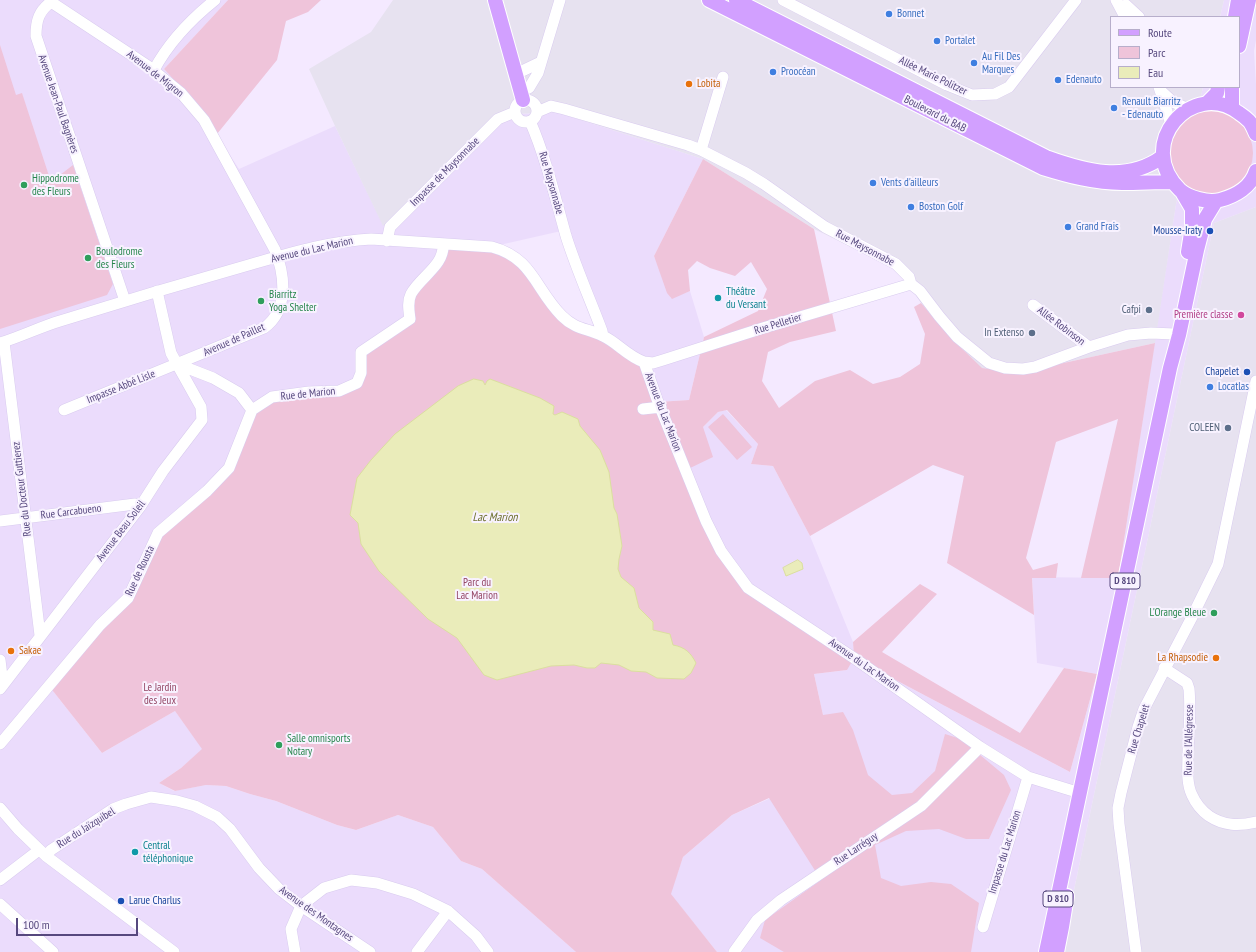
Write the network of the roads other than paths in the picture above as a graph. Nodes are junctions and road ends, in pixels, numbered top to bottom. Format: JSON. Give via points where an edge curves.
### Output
{"nodes":[{"id":1,"x":215,"y":0,"type":"edge"},
{"id":2,"x":495,"y":0,"type":"edge"},
{"id":3,"x":560,"y":0,"type":"edge"},
{"id":4,"x":709,"y":0,"type":"edge"},
{"id":5,"x":736,"y":0,"type":"edge"},
{"id":6,"x":783,"y":0,"type":"edge"},
{"id":7,"x":1076,"y":0,"type":"edge"},
{"id":8,"x":1238,"y":0,"type":"edge"},
{"id":9,"x":1249,"y":0,"type":"edge"},
{"id":10,"x":51,"y":1,"type":"edge"},
{"id":11,"x":1120,"y":8,"type":"edge"},
{"id":12,"x":1138,"y":16,"type":"edge"},
{"id":13,"x":1235,"y":16,"type":"edge"},
{"id":14,"x":1240,"y":41,"type":"edge"},
{"id":15,"x":541,"y":62,"type":"junction"},
{"id":16,"x":154,"y":70,"type":"junction"},
{"id":17,"x":516,"y":71,"type":"junction"},
{"id":18,"x":723,"y":77,"type":"dead end"},
{"id":19,"x":1218,"y":88,"type":"edge"},
{"id":20,"x":1232,"y":88,"type":"edge"},
{"id":21,"x":1160,"y":89,"type":"edge"},
{"id":22,"x":527,"y":103,"type":"junction"},
{"id":23,"x":1207,"y":104,"type":"junction"},
{"id":24,"x":1232,"y":108,"type":"junction"},
{"id":25,"x":1188,"y":109,"type":"junction"},
{"id":26,"x":530,"y":121,"type":"junction"},
{"id":27,"x":1171,"y":124,"type":"junction"},
{"id":28,"x":1256,"y":134,"type":"edge"},
{"id":29,"x":701,"y":150,"type":"junction"},
{"id":30,"x":1162,"y":157,"type":"junction"},
{"id":31,"x":1256,"y":171,"type":"edge"},
{"id":32,"x":1172,"y":182,"type":"junction"},
{"id":33,"x":1250,"y":188,"type":"edge"},
{"id":34,"x":1182,"y":192,"type":"junction"},
{"id":35,"x":1216,"y":201,"type":"junction"},
{"id":36,"x":387,"y":241,"type":"junction"},
{"id":37,"x":444,"y":244,"type":"junction"},
{"id":38,"x":278,"y":257,"type":"junction"},
{"id":39,"x":911,"y":284,"type":"junction"},
{"id":40,"x":157,"y":291,"type":"junction"},
{"id":41,"x":125,"y":300,"type":"junction"},
{"id":42,"x":1032,"y":305,"type":"dead end"},
{"id":43,"x":1174,"y":334,"type":"junction"},
{"id":44,"x":603,"y":336,"type":"junction"},
{"id":45,"x":2,"y":342,"type":"edge"},
{"id":46,"x":1089,"y":347,"type":"junction"},
{"id":47,"x":644,"y":362,"type":"junction"},
{"id":48,"x":177,"y":364,"type":"junction"},
{"id":49,"x":1170,"y":368,"type":"junction"},
{"id":50,"x":1256,"y":380,"type":"edge"},
{"id":51,"x":660,"y":407,"type":"junction"},
{"id":52,"x":643,"y":409,"type":"dead end"},
{"id":53,"x":64,"y":410,"type":"dead end"},
{"id":54,"x":252,"y":410,"type":"junction"},
{"id":55,"x":140,"y":507,"type":"junction"},
{"id":56,"x":25,"y":518,"type":"junction"},
{"id":57,"x":0,"y":521,"type":"edge"},
{"id":58,"x":40,"y":635,"type":"junction"},
{"id":59,"x":0,"y":660,"type":"edge"},
{"id":60,"x":1164,"y":668,"type":"junction"},
{"id":61,"x":2,"y":687,"type":"edge"},
{"id":62,"x":0,"y":744,"type":"edge"},
{"id":63,"x":980,"y":747,"type":"junction"},
{"id":64,"x":1028,"y":777,"type":"junction"},
{"id":65,"x":1080,"y":794,"type":"junction"},
{"id":66,"x":151,"y":797,"type":"joint"},
{"id":67,"x":0,"y":808,"type":"edge"},
{"id":68,"x":1256,"y":822,"type":"edge"},
{"id":69,"x":1069,"y":846,"type":"junction"},
{"id":70,"x":43,"y":853,"type":"junction"},
{"id":71,"x":0,"y":880,"type":"edge"},
{"id":72,"x":0,"y":904,"type":"edge"},
{"id":73,"x":301,"y":906,"type":"junction"},
{"id":74,"x":448,"y":911,"type":"junction"},
{"id":75,"x":983,"y":927,"type":"dead end"},
{"id":76,"x":53,"y":952,"type":"edge"},
{"id":77,"x":174,"y":952,"type":"edge"},
{"id":78,"x":296,"y":952,"type":"edge"},
{"id":79,"x":370,"y":952,"type":"edge"},
{"id":80,"x":417,"y":952,"type":"edge"},
{"id":81,"x":488,"y":952,"type":"edge"},
{"id":82,"x":734,"y":952,"type":"edge"},
{"id":83,"x":1038,"y":952,"type":"edge"},
{"id":84,"x":1046,"y":952,"type":"edge"},
{"id":85,"x":1057,"y":952,"type":"edge"},
{"id":86,"x":1136,"y":952,"type":"edge"}],
"edges":[{"from":1,"to":16,"type":"street","via":[[174,38]]},
{"from":2,"to":17,"type":"main road"},
{"from":3,"to":15,"type":"street"},
{"from":4,"to":32,"type":"main road","name":"Boulevard du BAB","via":[[1043,168],[1087,180],[1121,183]]},
{"from":5,"to":30,"type":"main road","name":"Boulevard du BAB","via":[[1046,158],[1090,170],[1120,172],[1138,170]]},
{"from":6,"to":7,"type":"street","name":"Allée Marie Politzer","via":[[947,85],[972,95],[995,94],[1009,87]]},
{"from":8,"to":13,"type":"main road"},
{"from":9,"to":14,"type":"main road"},
{"from":10,"to":16,"type":"street","name":"Avenue de Migron"},
{"from":10,"to":41,"type":"street","name":"Avenue Jean-Paul Bagnères","via":[[43,8],[36,24],[36,36]]},
{"from":11,"to":12,"type":"street","via":[[1126,5]]},
{"from":15,"to":17,"type":"street"},
{"from":15,"to":22,"type":"street"},
{"from":16,"to":38,"type":"street","name":"Avenue de Migron","via":[[181,93],[204,120]]},
{"from":17,"to":22,"type":"main road"},
{"from":18,"to":29,"type":"street"},
{"from":19,"to":23,"type":"main road","via":[[1217,93]]},
{"from":20,"to":24,"type":"main road"},
{"from":21,"to":25,"type":"street","via":[[1173,102]]},
{"from":21,"to":27,"type":"street"},
{"from":22,"to":26,"type":"street","via":[[535,117]]},
{"from":22,"to":26,"type":"street","via":[[517,118],[520,121]]},
{"from":22,"to":29,"type":"street","name":"Rue Maysonnabe","via":[[564,109]]},
{"from":22,"to":36,"type":"street","name":"Impasse de Maysonnabe","via":[[498,119],[390,227]]},
{"from":23,"to":24,"type":"main road","via":[[1220,104]]},
{"from":23,"to":25,"type":"main road"},
{"from":24,"to":28,"type":"main road","via":[[1248,120]]},
{"from":25,"to":27,"type":"main road"},
{"from":26,"to":44,"type":"street","name":"Rue Maysonnabe","via":[[544,156],[567,236]]},
{"from":27,"to":30,"type":"main road","via":[[1166,134]]},
{"from":29,"to":39,"type":"street","name":"Rue Maysonnabe","via":[[764,184],[825,227],[896,264],[909,277]]},
{"from":30,"to":32,"type":"main road","via":[[1165,170]]},
{"from":31,"to":33,"type":"main road"},
{"from":32,"to":34,"type":"main road"},
{"from":33,"to":35,"type":"main road"},
{"from":34,"to":35,"type":"main road","via":[[1198,200]]},
{"from":34,"to":43,"type":"main road","number":"D 810","via":[[1192,209],[1192,227]]},
{"from":35,"to":49,"type":"main road","number":"D 810","via":[[1205,219]]},
{"from":36,"to":37,"type":"street","name":"Avenue du Lac Marion"},
{"from":36,"to":38,"type":"street","name":"Avenue du Lac Marion","via":[[354,240]]},
{"from":37,"to":44,"type":"street","name":"Avenue du Lac Marion","via":[[492,247],[511,254],[528,268],[562,316],[572,324]]},
{"from":37,"to":54,"type":"street","name":"Rue de Marion","via":[[441,258],[410,295],[410,319],[361,352],[361,373],[357,383],[339,391],[272,397]]},
{"from":38,"to":40,"type":"street","name":"Avenue du Lac Marion"},
{"from":38,"to":48,"type":"street","name":"Avenue de Paillet","via":[[282,277],[282,304],[271,323]]},
{"from":39,"to":46,"type":"street","name":"Rue Maysonnabe","via":[[920,291],[957,337],[989,363],[1005,368],[1023,369]]},
{"from":39,"to":47,"type":"street","name":"Rue Pelletier","via":[[664,360]]},
{"from":40,"to":41,"type":"street","name":"Avenue du Lac Marion"},
{"from":40,"to":48,"type":"street","name":"Avenue Beau Soleil","via":[[171,353]]},
{"from":41,"to":45,"type":"street","name":"Avenue du Lac Marion"},
{"from":42,"to":46,"type":"street","name":"Allée Robinson"},
{"from":43,"to":46,"type":"street","name":"Rue Maysonnabe","via":[[1140,333]]},
{"from":43,"to":49,"type":"main road","number":"D 810"},
{"from":44,"to":47,"type":"street","name":"Avenue du Lac Marion","via":[[634,359]]},
{"from":45,"to":56,"type":"street","name":"Rue du Docteur Guttierez"},
{"from":47,"to":51,"type":"street","name":"Avenue du Lac Marion"},
{"from":48,"to":53,"type":"street","name":"Impasse Abbé Lisle"},
{"from":48,"to":54,"type":"street","via":[[212,378],[239,393]]},
{"from":48,"to":55,"type":"street","name":"Avenue Beau Soleil","via":[[201,407],[202,420],[163,471]]},
{"from":49,"to":65,"type":"main road","number":"D 810"},
{"from":50,"to":60,"type":"street","name":"Rue Chapelet","via":[[1218,564]]},
{"from":51,"to":52,"type":"street"},
{"from":51,"to":63,"type":"street","name":"Avenue du Lac Marion","via":[[706,521],[721,551],[748,588],[854,658]]},
{"from":54,"to":62,"type":"street","name":"Rue de Rousta","via":[[230,468],[158,533],[128,598],[100,625]]},
{"from":55,"to":56,"type":"street","name":"Rue Carcabueno","via":[[135,504]]},
{"from":55,"to":58,"type":"street","name":"Avenue Beau Soleil"},
{"from":56,"to":57,"type":"street","name":"Rue Carcabueno"},
{"from":56,"to":58,"type":"street","name":"Rue du Docteur Guttierez"},
{"from":58,"to":61,"type":"street","name":"Avenue Beau Soleil"},
{"from":59,"to":61,"type":"street"},
{"from":60,"to":68,"type":"street","name":"Rue de l'Allégresse","via":[[1187,683],[1189,689],[1189,784],[1198,805],[1218,822],[1231,825]]},
{"from":60,"to":86,"type":"street","name":"Rue Chapelet","via":[[1138,727],[1118,808]]},
{"from":63,"to":64,"type":"street","name":"Avenue du Lac Marion"},
{"from":63,"to":82,"type":"street","name":"Rue Larréguy","via":[[921,806],[781,900],[757,920]]},
{"from":64,"to":65,"type":"street","name":"Avenue du Lac Marion"},
{"from":64,"to":75,"type":"street","name":"Impasse du Lac Marion"},
{"from":65,"to":69,"type":"main road","number":"D 810"},
{"from":66,"to":70,"type":"street","name":"Rue du Jaïzquibel","via":[[113,809]]},
{"from":66,"to":73,"type":"street","name":"Avenue des Montagnes","via":[[195,806],[217,817],[230,829],[259,868],[279,889]]},
{"from":67,"to":70,"type":"street"},
{"from":69,"to":83,"type":"main road","via":[[1058,870]]},
{"from":69,"to":84,"type":"main road","number":"D 810"},
{"from":69,"to":85,"type":"main road","via":[[1070,873]]},
{"from":70,"to":71,"type":"street","name":"Rue du Jaïzquibel"},
{"from":70,"to":77,"type":"street"},
{"from":72,"to":76,"type":"street"},
{"from":73,"to":74,"type":"street","via":[[324,888],[351,880],[377,883],[413,894]]},
{"from":73,"to":78,"type":"street","via":[[290,928]]},
{"from":73,"to":79,"type":"street","name":"Avenue des Montagnes"},
{"from":74,"to":80,"type":"street"},
{"from":74,"to":81,"type":"street","via":[[476,936]]}]}
